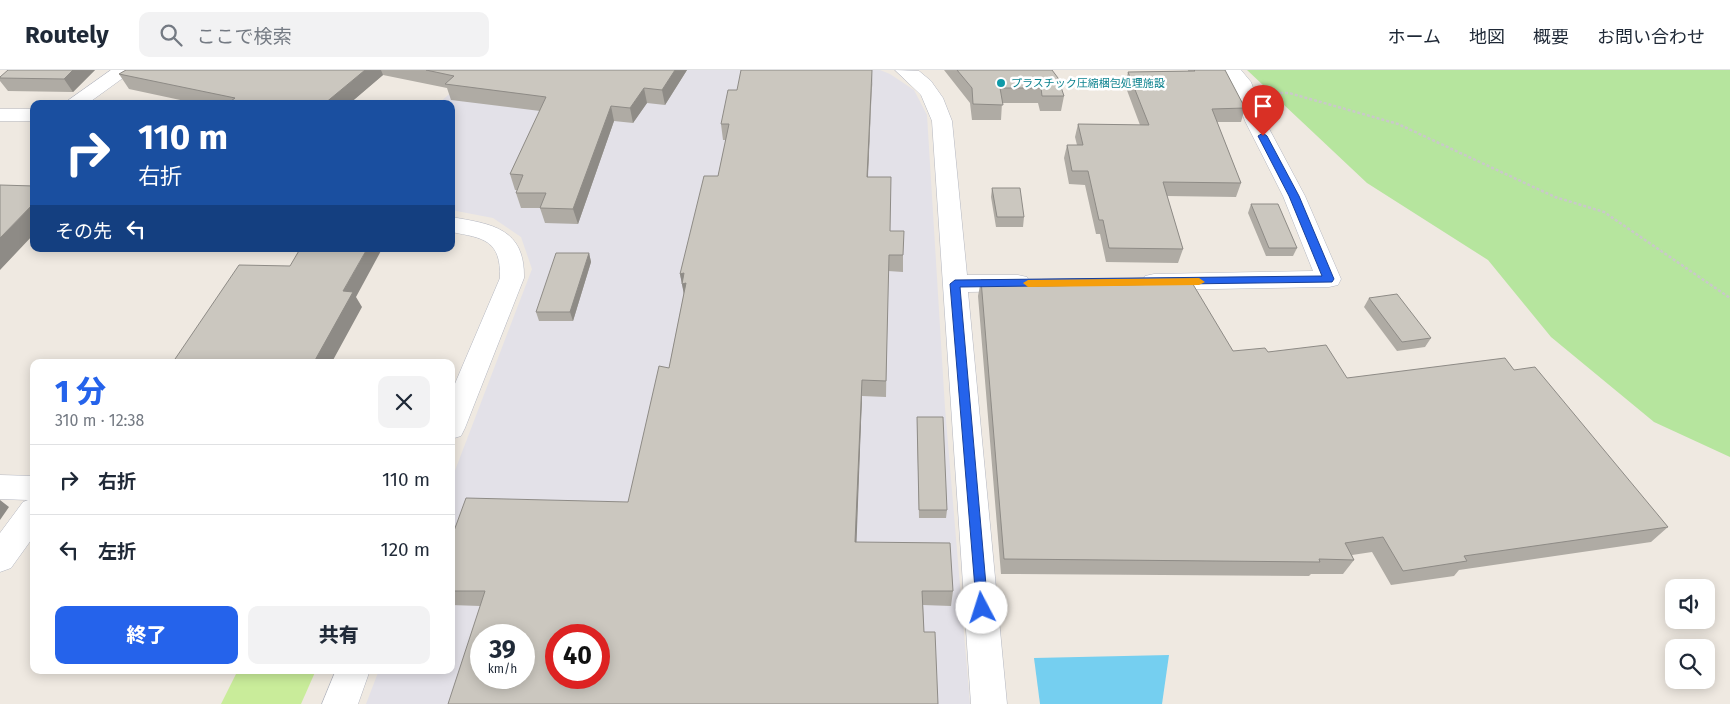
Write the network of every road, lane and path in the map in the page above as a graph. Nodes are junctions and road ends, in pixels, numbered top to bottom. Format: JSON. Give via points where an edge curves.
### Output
{"nodes":[{"id":1,"x":124,"y":70,"type":"edge"},
{"id":2,"x":904,"y":70,"type":"edge"},
{"id":3,"x":1231,"y":70,"type":"edge"},
{"id":4,"x":1245,"y":92,"type":"junction"},
{"id":5,"x":79,"y":100,"type":"edge"},
{"id":6,"x":0,"y":115,"type":"edge"},
{"id":7,"x":30,"y":116,"type":"edge"},
{"id":8,"x":455,"y":225,"type":"edge"},
{"id":9,"x":1134,"y":282,"type":"edge"},
{"id":10,"x":1037,"y":283,"type":"edge"},
{"id":11,"x":955,"y":284,"type":"junction"},
{"id":12,"x":1730,"y":298,"type":"edge"},
{"id":13,"x":455,"y":418,"type":"edge"},
{"id":14,"x":0,"y":487,"type":"edge"},
{"id":15,"x":30,"y":488,"type":"edge"},
{"id":16,"x":30,"y":517,"type":"edge"},
{"id":17,"x":0,"y":558,"type":"edge"},
{"id":18,"x":351,"y":674,"type":"edge"},
{"id":19,"x":340,"y":704,"type":"edge"},
{"id":20,"x":989,"y":704,"type":"edge"}],
"edges":[{"from":1,"to":5,"type":"street"},
{"from":2,"to":11,"type":"street","via":[[931,93],[939,107]]},
{"from":3,"to":4,"type":"street"},
{"from":4,"to":9,"type":"street","via":[[1255,121],[1294,196],[1329,279]]},
{"from":4,"to":12,"type":"path","via":[[1289,93],[1398,124],[1555,197],[1604,212]]},
{"from":6,"to":7,"type":"street"},
{"from":8,"to":13,"type":"street","via":[[494,234],[505,244],[514,260],[512,278]]},
{"from":10,"to":11,"type":"street"},
{"from":11,"to":20,"type":"street"},
{"from":14,"to":15,"type":"street"},
{"from":16,"to":17,"type":"street"},
{"from":18,"to":19,"type":"street"}]}
